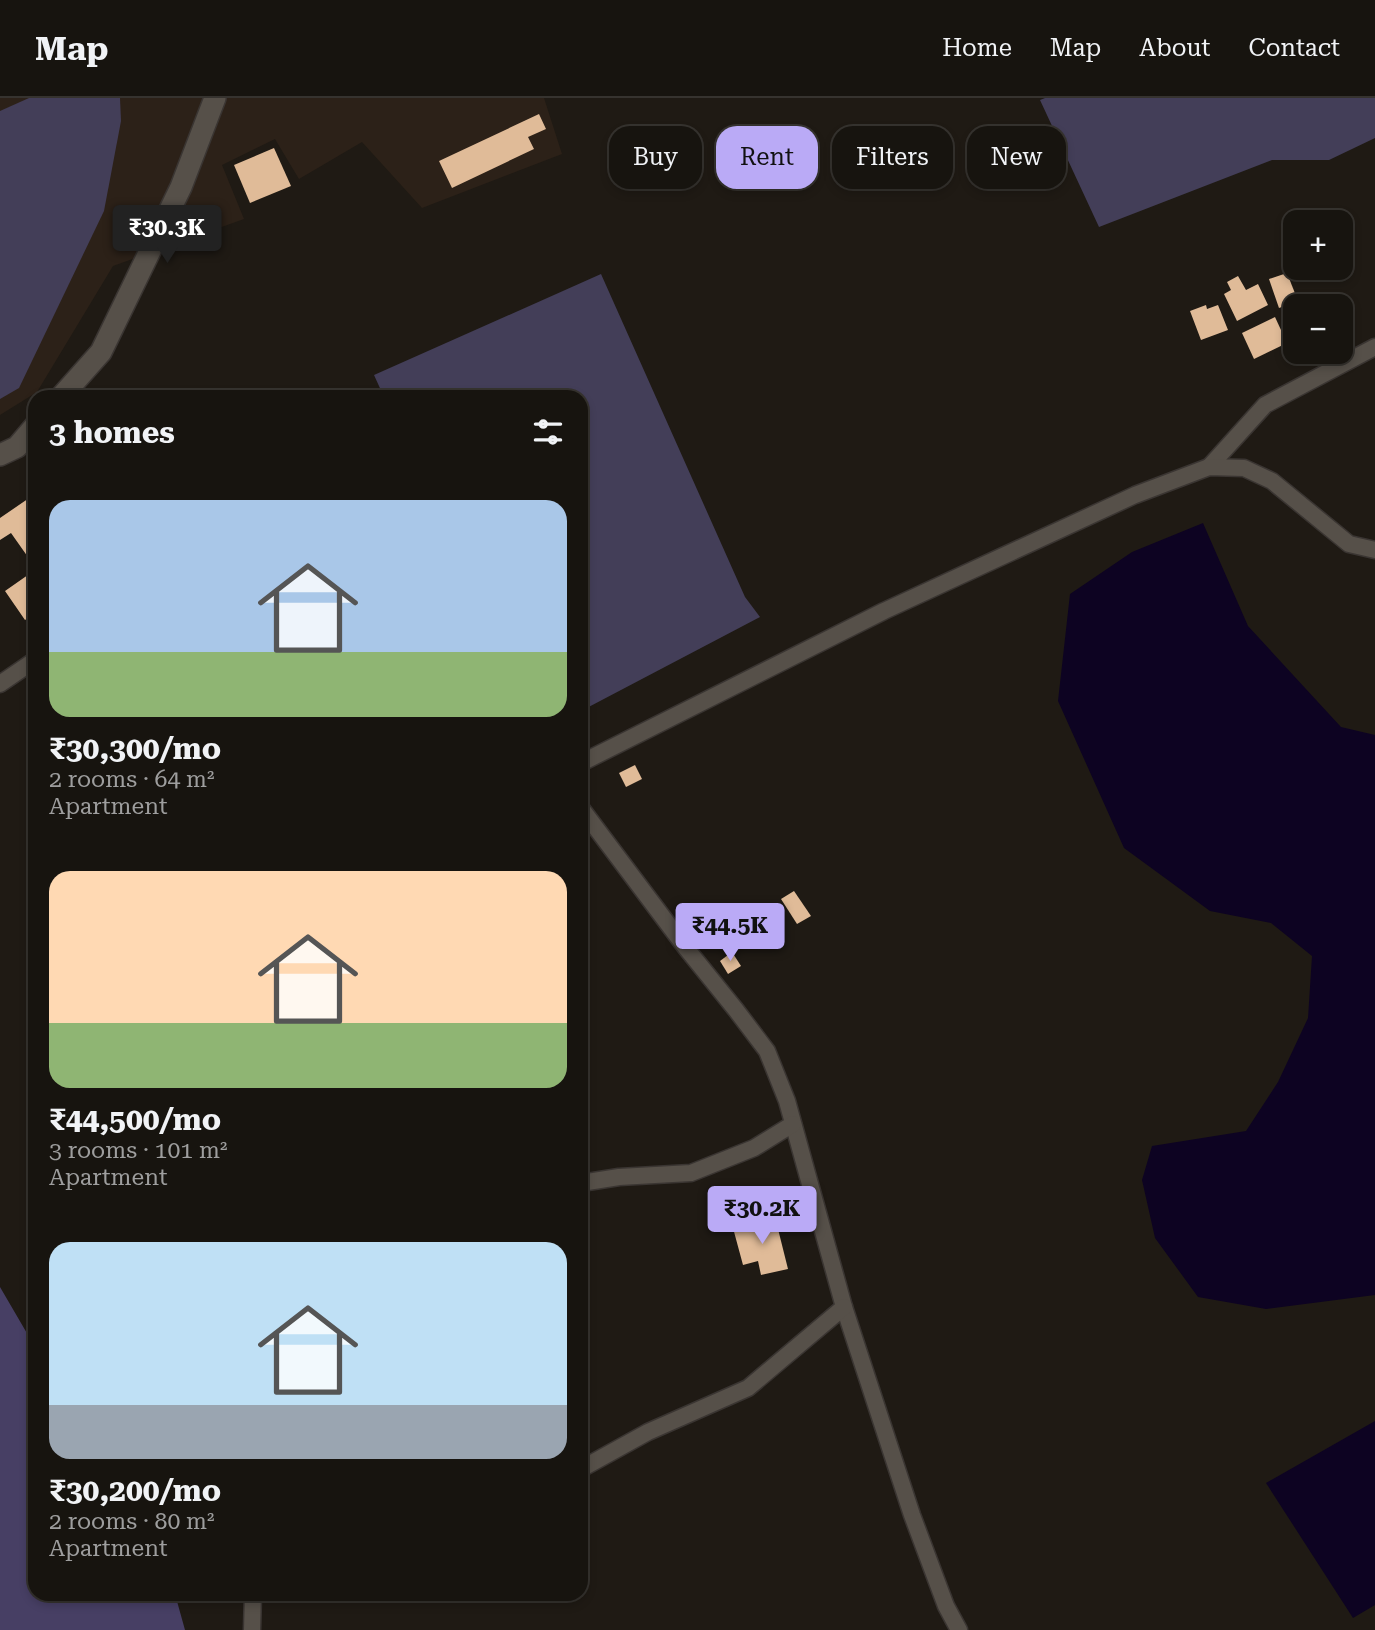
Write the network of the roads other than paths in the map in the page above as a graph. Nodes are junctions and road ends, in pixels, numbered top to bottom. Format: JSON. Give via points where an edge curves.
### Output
{"nodes":[{"id":1,"x":215,"y":98,"type":"edge"},
{"id":2,"x":1375,"y":347,"type":"edge"},
{"id":3,"x":67,"y":390,"type":"edge"},
{"id":4,"x":28,"y":434,"type":"edge"},
{"id":5,"x":0,"y":456,"type":"edge"},
{"id":6,"x":1209,"y":467,"type":"junction"},
{"id":7,"x":1375,"y":550,"type":"edge"},
{"id":8,"x":28,"y":665,"type":"edge"},
{"id":9,"x":0,"y":684,"type":"edge"},
{"id":10,"x":588,"y":760,"type":"edge"},
{"id":11,"x":588,"y":817,"type":"edge"},
{"id":12,"x":793,"y":1124,"type":"junction"},
{"id":13,"x":588,"y":1182,"type":"edge"},
{"id":14,"x":844,"y":1307,"type":"junction"},
{"id":15,"x":588,"y":1465,"type":"edge"},
{"id":16,"x":253,"y":1601,"type":"edge"},
{"id":17,"x":252,"y":1630,"type":"edge"},
{"id":18,"x":959,"y":1630,"type":"edge"}],
"edges":[{"from":1,"to":3,"type":"street","via":[[181,187],[101,352]]},
{"from":2,"to":6,"type":"lane","via":[[1265,405]]},
{"from":4,"to":5,"type":"street"},
{"from":6,"to":7,"type":"lane","via":[[1244,468],[1272,481],[1349,544]]},
{"from":6,"to":10,"type":"lane","via":[[1135,495],[897,605]]},
{"from":8,"to":9,"type":"lane"},
{"from":11,"to":12,"type":"lane","via":[[767,1051]]},
{"from":12,"to":13,"type":"lane","via":[[754,1149],[691,1173]]},
{"from":12,"to":14,"type":"lane"},
{"from":14,"to":15,"type":"lane","via":[[748,1388]]},
{"from":14,"to":18,"type":"lane","via":[[912,1515]]},
{"from":16,"to":17,"type":"lane"}]}
